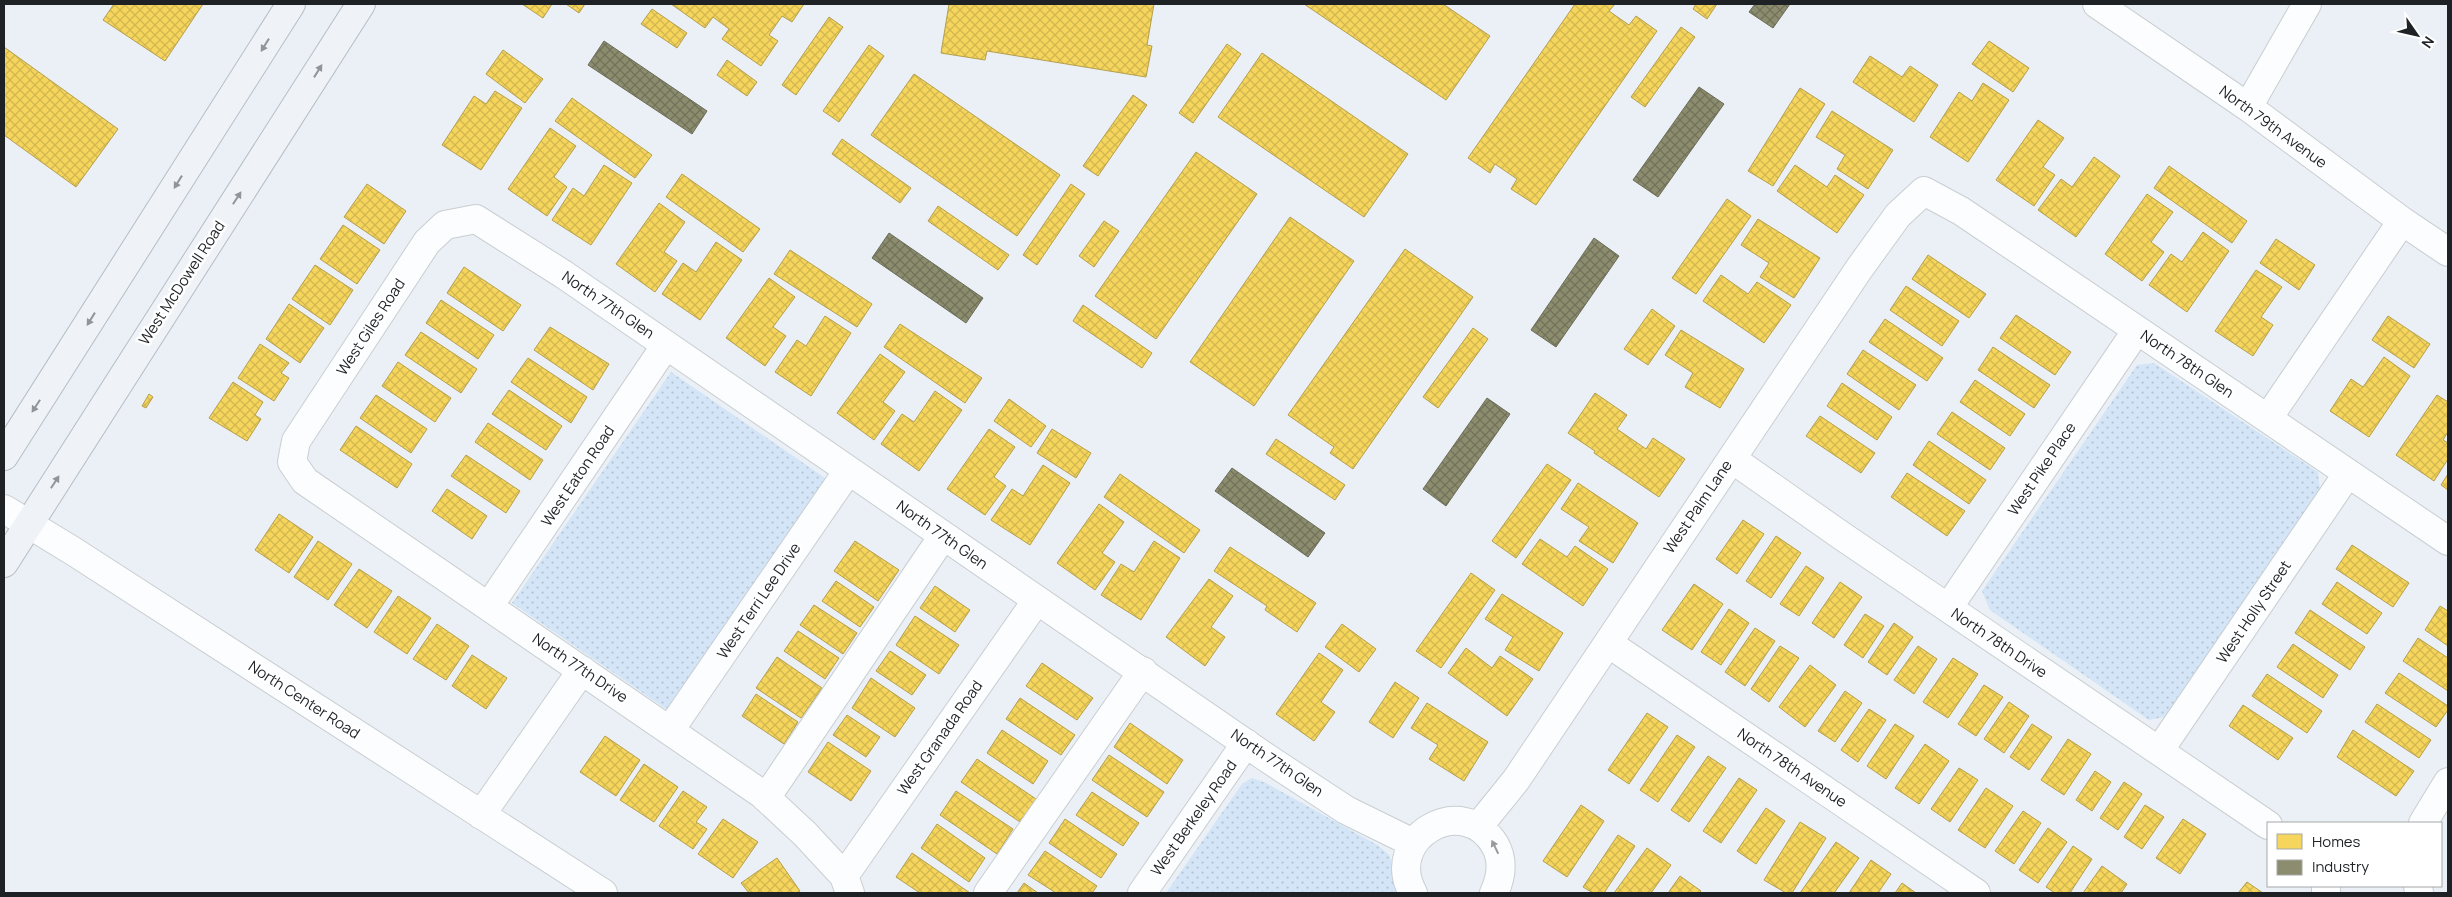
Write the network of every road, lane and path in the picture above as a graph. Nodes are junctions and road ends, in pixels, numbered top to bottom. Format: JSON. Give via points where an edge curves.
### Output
{"nodes":[{"id":1,"x":291,"y":4,"type":"edge"},
{"id":2,"x":361,"y":4,"type":"edge"},
{"id":3,"x":2097,"y":4,"type":"edge"},
{"id":4,"x":2308,"y":4,"type":"edge"},
{"id":5,"x":2248,"y":108,"type":"junction"},
{"id":6,"x":1924,"y":190,"type":"joint"},
{"id":7,"x":476,"y":219,"type":"joint"},
{"id":8,"x":2402,"y":221,"type":"junction"},
{"id":9,"x":2448,"y":252,"type":"edge"},
{"id":10,"x":2137,"y":330,"type":"junction"},
{"id":11,"x":666,"y":345,"type":"junction"},
{"id":12,"x":2268,"y":418,"type":"junction"},
{"id":13,"x":4,"y":456,"type":"edge"},
{"id":14,"x":1732,"y":458,"type":"junction"},
{"id":15,"x":292,"y":462,"type":"joint"},
{"id":16,"x":848,"y":471,"type":"junction"},
{"id":17,"x":2348,"y":473,"type":"junction"},
{"id":18,"x":4,"y":509,"type":"edge"},
{"id":19,"x":29,"y":523,"type":"junction"},
{"id":20,"x":943,"y":536,"type":"junction"},
{"id":21,"x":2448,"y":541,"type":"edge"},
{"id":22,"x":4,"y":563,"type":"edge"},
{"id":23,"x":1037,"y":600,"type":"junction"},
{"id":24,"x":489,"y":606,"type":"junction"},
{"id":25,"x":1948,"y":608,"type":"junction"},
{"id":26,"x":1608,"y":643,"type":"junction"},
{"id":27,"x":582,"y":670,"type":"junction"},
{"id":28,"x":1143,"y":671,"type":"junction"},
{"id":29,"x":670,"y":730,"type":"junction"},
{"id":30,"x":1246,"y":743,"type":"junction"},
{"id":31,"x":2159,"y":751,"type":"junction"},
{"id":32,"x":2448,"y":782,"type":"edge"},
{"id":33,"x":766,"y":798,"type":"junction"},
{"id":34,"x":481,"y":815,"type":"junction"},
{"id":35,"x":2424,"y":822,"type":"edge"},
{"id":36,"x":2267,"y":824,"type":"edge"},
{"id":37,"x":1478,"y":828,"type":"junction"},
{"id":38,"x":1414,"y":843,"type":"junction"},
{"id":39,"x":847,"y":885,"type":"edge"},
{"id":40,"x":603,"y":893,"type":"edge"},
{"id":41,"x":988,"y":893,"type":"edge"},
{"id":42,"x":1142,"y":893,"type":"edge"},
{"id":43,"x":1413,"y":893,"type":"edge"},
{"id":44,"x":1494,"y":893,"type":"edge"},
{"id":45,"x":1976,"y":893,"type":"edge"}],
"edges":[{"from":1,"to":13,"type":"main road","one_way":true},
{"from":19,"to":2,"type":"main road","name":"West McDowell Road","one_way":true},
{"from":3,"to":5,"type":"street","name":"North 79th Avenue"},
{"from":4,"to":5,"type":"street"},
{"from":5,"to":8,"type":"street","name":"North 79th Avenue"},
{"from":6,"to":10,"type":"street","name":"North 78th Glen"},
{"from":6,"to":14,"type":"street","name":"West Palm Lane","via":[[1898,215],[1859,269]]},
{"from":7,"to":11,"type":"street","name":"North 77th Glen"},
{"from":7,"to":15,"type":"street","name":"West Giles Road","via":[[445,225],[427,242],[296,441]]},
{"from":8,"to":9,"type":"street","name":"North 79th Avenue"},
{"from":8,"to":12,"type":"street"},
{"from":10,"to":12,"type":"street","name":"North 78th Glen"},
{"from":10,"to":25,"type":"street","name":"West Pike Place"},
{"from":11,"to":16,"type":"street","name":"North 77th Glen"},
{"from":11,"to":24,"type":"street","name":"West Eaton Road"},
{"from":12,"to":17,"type":"street","name":"North 78th Glen"},
{"from":14,"to":25,"type":"street","name":"North 78th Drive"},
{"from":14,"to":26,"type":"street","name":"West Palm Lane"},
{"from":15,"to":24,"type":"street","name":"North 77th Drive","via":[[305,481]]},
{"from":16,"to":20,"type":"street","name":"North 77th Glen"},
{"from":16,"to":29,"type":"street","name":"West Terri Lee Drive"},
{"from":17,"to":21,"type":"street","name":"North 78th Glen"},
{"from":17,"to":31,"type":"street","name":"West Holly Street"},
{"from":18,"to":19,"type":"street","name":"North Center Road"},
{"from":19,"to":22,"type":"main road","name":"West McDowell Road"},
{"from":19,"to":34,"type":"street","name":"North Center Road"},
{"from":20,"to":23,"type":"street","name":"North 77th Glen"},
{"from":20,"to":33,"type":"street"},
{"from":23,"to":28,"type":"street","name":"North 77th Glen"},
{"from":23,"to":39,"type":"street","name":"West Granada Road"},
{"from":24,"to":27,"type":"street","name":"North 77th Drive"},
{"from":25,"to":31,"type":"street","name":"North 78th Drive"},
{"from":26,"to":37,"type":"street","name":"West Palm Lane","via":[[1516,780]]},
{"from":26,"to":45,"type":"street","name":"North 78th Avenue"},
{"from":27,"to":29,"type":"street","name":"North 77th Drive"},
{"from":27,"to":34,"type":"street"},
{"from":28,"to":30,"type":"street","name":"North 77th Glen"},
{"from":28,"to":41,"type":"street"},
{"from":29,"to":33,"type":"street","name":"North 77th Drive"},
{"from":30,"to":38,"type":"street","name":"North 77th Glen","via":[[1346,810]]},
{"from":30,"to":42,"type":"street","name":"West Berkeley Road"},
{"from":31,"to":36,"type":"street","name":"North 78th Drive"},
{"from":32,"to":35,"type":"street"},
{"from":33,"to":39,"type":"street","name":"North 77th Drive","via":[[805,834]]},
{"from":34,"to":40,"type":"street","name":"North Center Road"},
{"from":37,"to":38,"type":"street","via":[[1464,822],[1436,824]]},
{"from":44,"to":37,"type":"street","one_way":true,"via":[[1501,866],[1498,851]]},
{"from":38,"to":43,"type":"street","via":[[1407,858],[1406,871]]}]}
